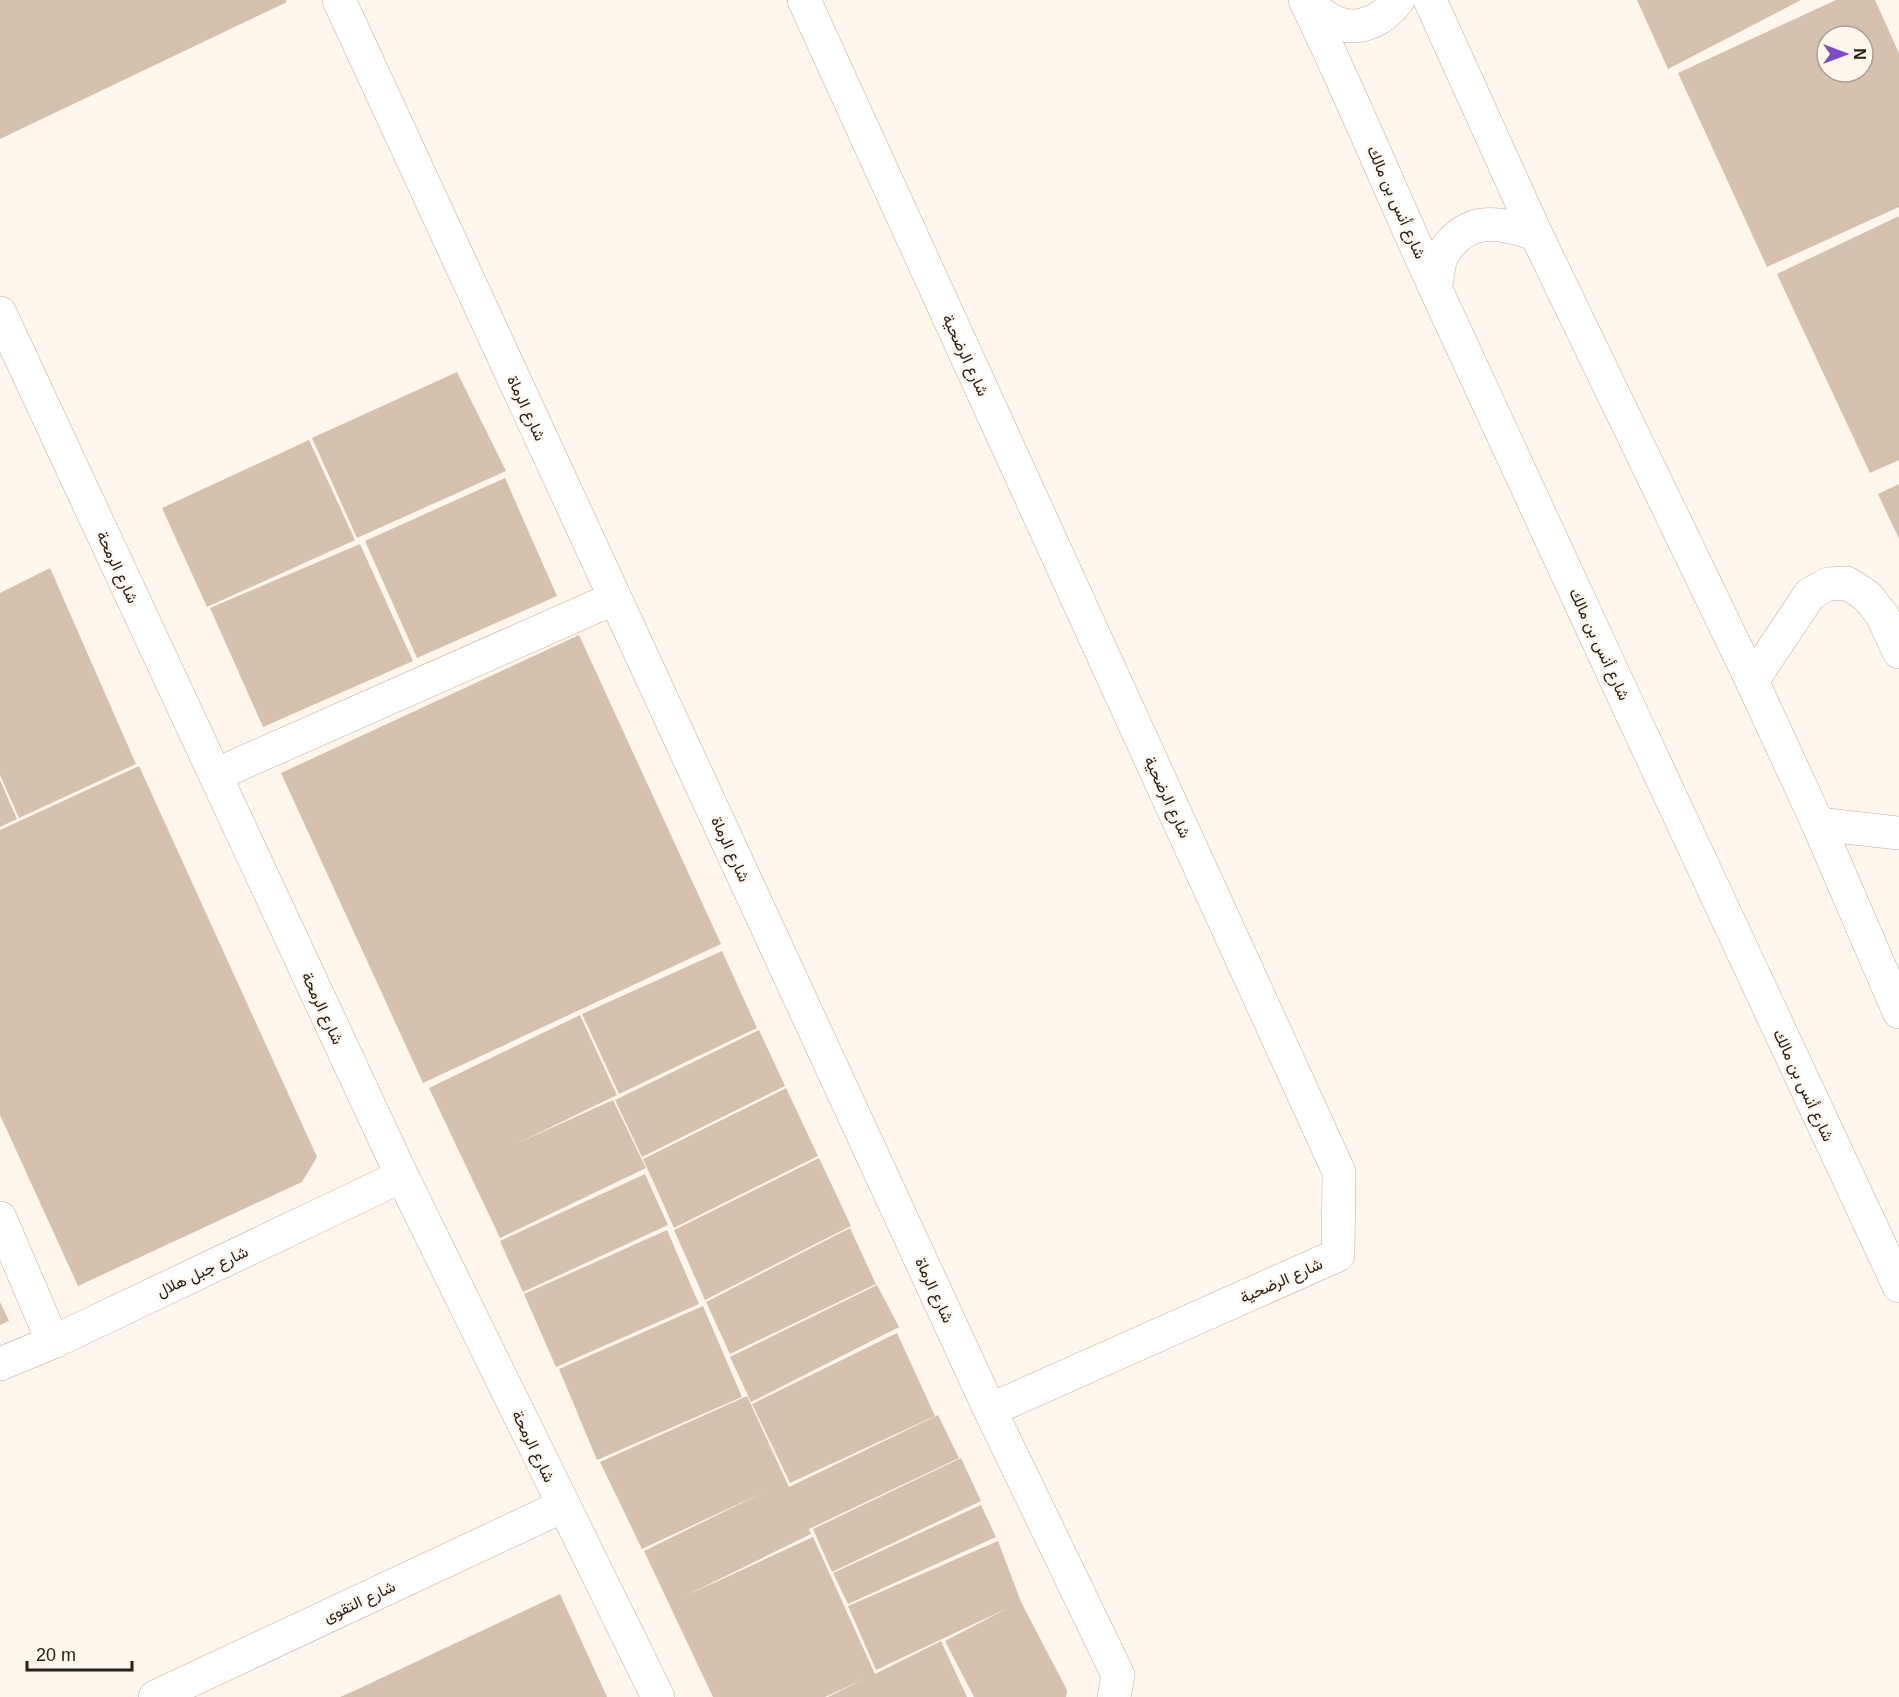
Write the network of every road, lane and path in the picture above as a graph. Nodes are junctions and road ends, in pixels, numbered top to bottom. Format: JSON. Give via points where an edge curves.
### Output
{"nodes":[{"id":1,"x":339,"y":0,"type":"edge"},
{"id":2,"x":804,"y":0,"type":"edge"},
{"id":3,"x":1398,"y":0,"type":"edge"},
{"id":4,"x":1430,"y":0,"type":"edge"},
{"id":5,"x":1307,"y":3,"type":"edge"},
{"id":6,"x":1536,"y":234,"type":"junction"},
{"id":7,"x":1435,"y":288,"type":"junction"},
{"id":8,"x":0,"y":313,"type":"edge"},
{"id":9,"x":615,"y":598,"type":"junction"},
{"id":10,"x":1899,"y":652,"type":"edge"},
{"id":11,"x":1752,"y":681,"type":"junction"},
{"id":12,"x":215,"y":775,"type":"junction"},
{"id":13,"x":1818,"y":824,"type":"junction"},
{"id":14,"x":1899,"y":833,"type":"edge"},
{"id":15,"x":1897,"y":1005,"type":"edge"},
{"id":16,"x":402,"y":1176,"type":"junction"},
{"id":17,"x":0,"y":1218,"type":"edge"},
{"id":18,"x":1899,"y":1286,"type":"edge"},
{"id":19,"x":53,"y":1342,"type":"junction"},
{"id":20,"x":0,"y":1364,"type":"edge"},
{"id":21,"x":990,"y":1410,"type":"junction"},
{"id":22,"x":563,"y":1506,"type":"junction"},
{"id":23,"x":155,"y":1697,"type":"edge"},
{"id":24,"x":658,"y":1697,"type":"edge"},
{"id":25,"x":1114,"y":1697,"type":"edge"}],
"edges":[{"from":1,"to":9,"type":"street","name":"شارع الرماة"},
{"from":2,"to":21,"type":"street","name":"شارع الرضحية","via":[[1339,1172],[1338,1255]]},
{"from":3,"to":5,"type":"street","via":[[1378,20],[1360,26],[1338,24]]},
{"from":4,"to":6,"type":"street"},
{"from":5,"to":7,"type":"street","name":"شارع أنس بن مالك"},
{"from":6,"to":7,"type":"street","via":[[1503,224],[1477,225],[1443,253]]},
{"from":6,"to":11,"type":"street"},
{"from":7,"to":18,"type":"street","name":"شارع أنس بن مالك"},
{"from":8,"to":12,"type":"street","name":"شارع الرمحة"},
{"from":9,"to":12,"type":"street"},
{"from":9,"to":21,"type":"street","name":"شارع الرماة"},
{"from":10,"to":11,"type":"street","via":[[1882,615],[1867,596],[1847,583],[1828,584],[1810,594]]},
{"from":11,"to":13,"type":"street"},
{"from":12,"to":16,"type":"street","name":"شارع الرمحة"},
{"from":13,"to":14,"type":"street"},
{"from":13,"to":15,"type":"street"},
{"from":16,"to":19,"type":"street","name":"شارع جبل هلال"},
{"from":16,"to":22,"type":"street","name":"شارع الرمحة"},
{"from":17,"to":19,"type":"street"},
{"from":19,"to":20,"type":"street","name":"شارع جبل هلال"},
{"from":21,"to":25,"type":"street","name":"شارع الرماة","via":[[1118,1675]]},
{"from":22,"to":23,"type":"street","name":"شارع التقوى"},
{"from":22,"to":24,"type":"street","name":"شارع الرمحة"}]}
